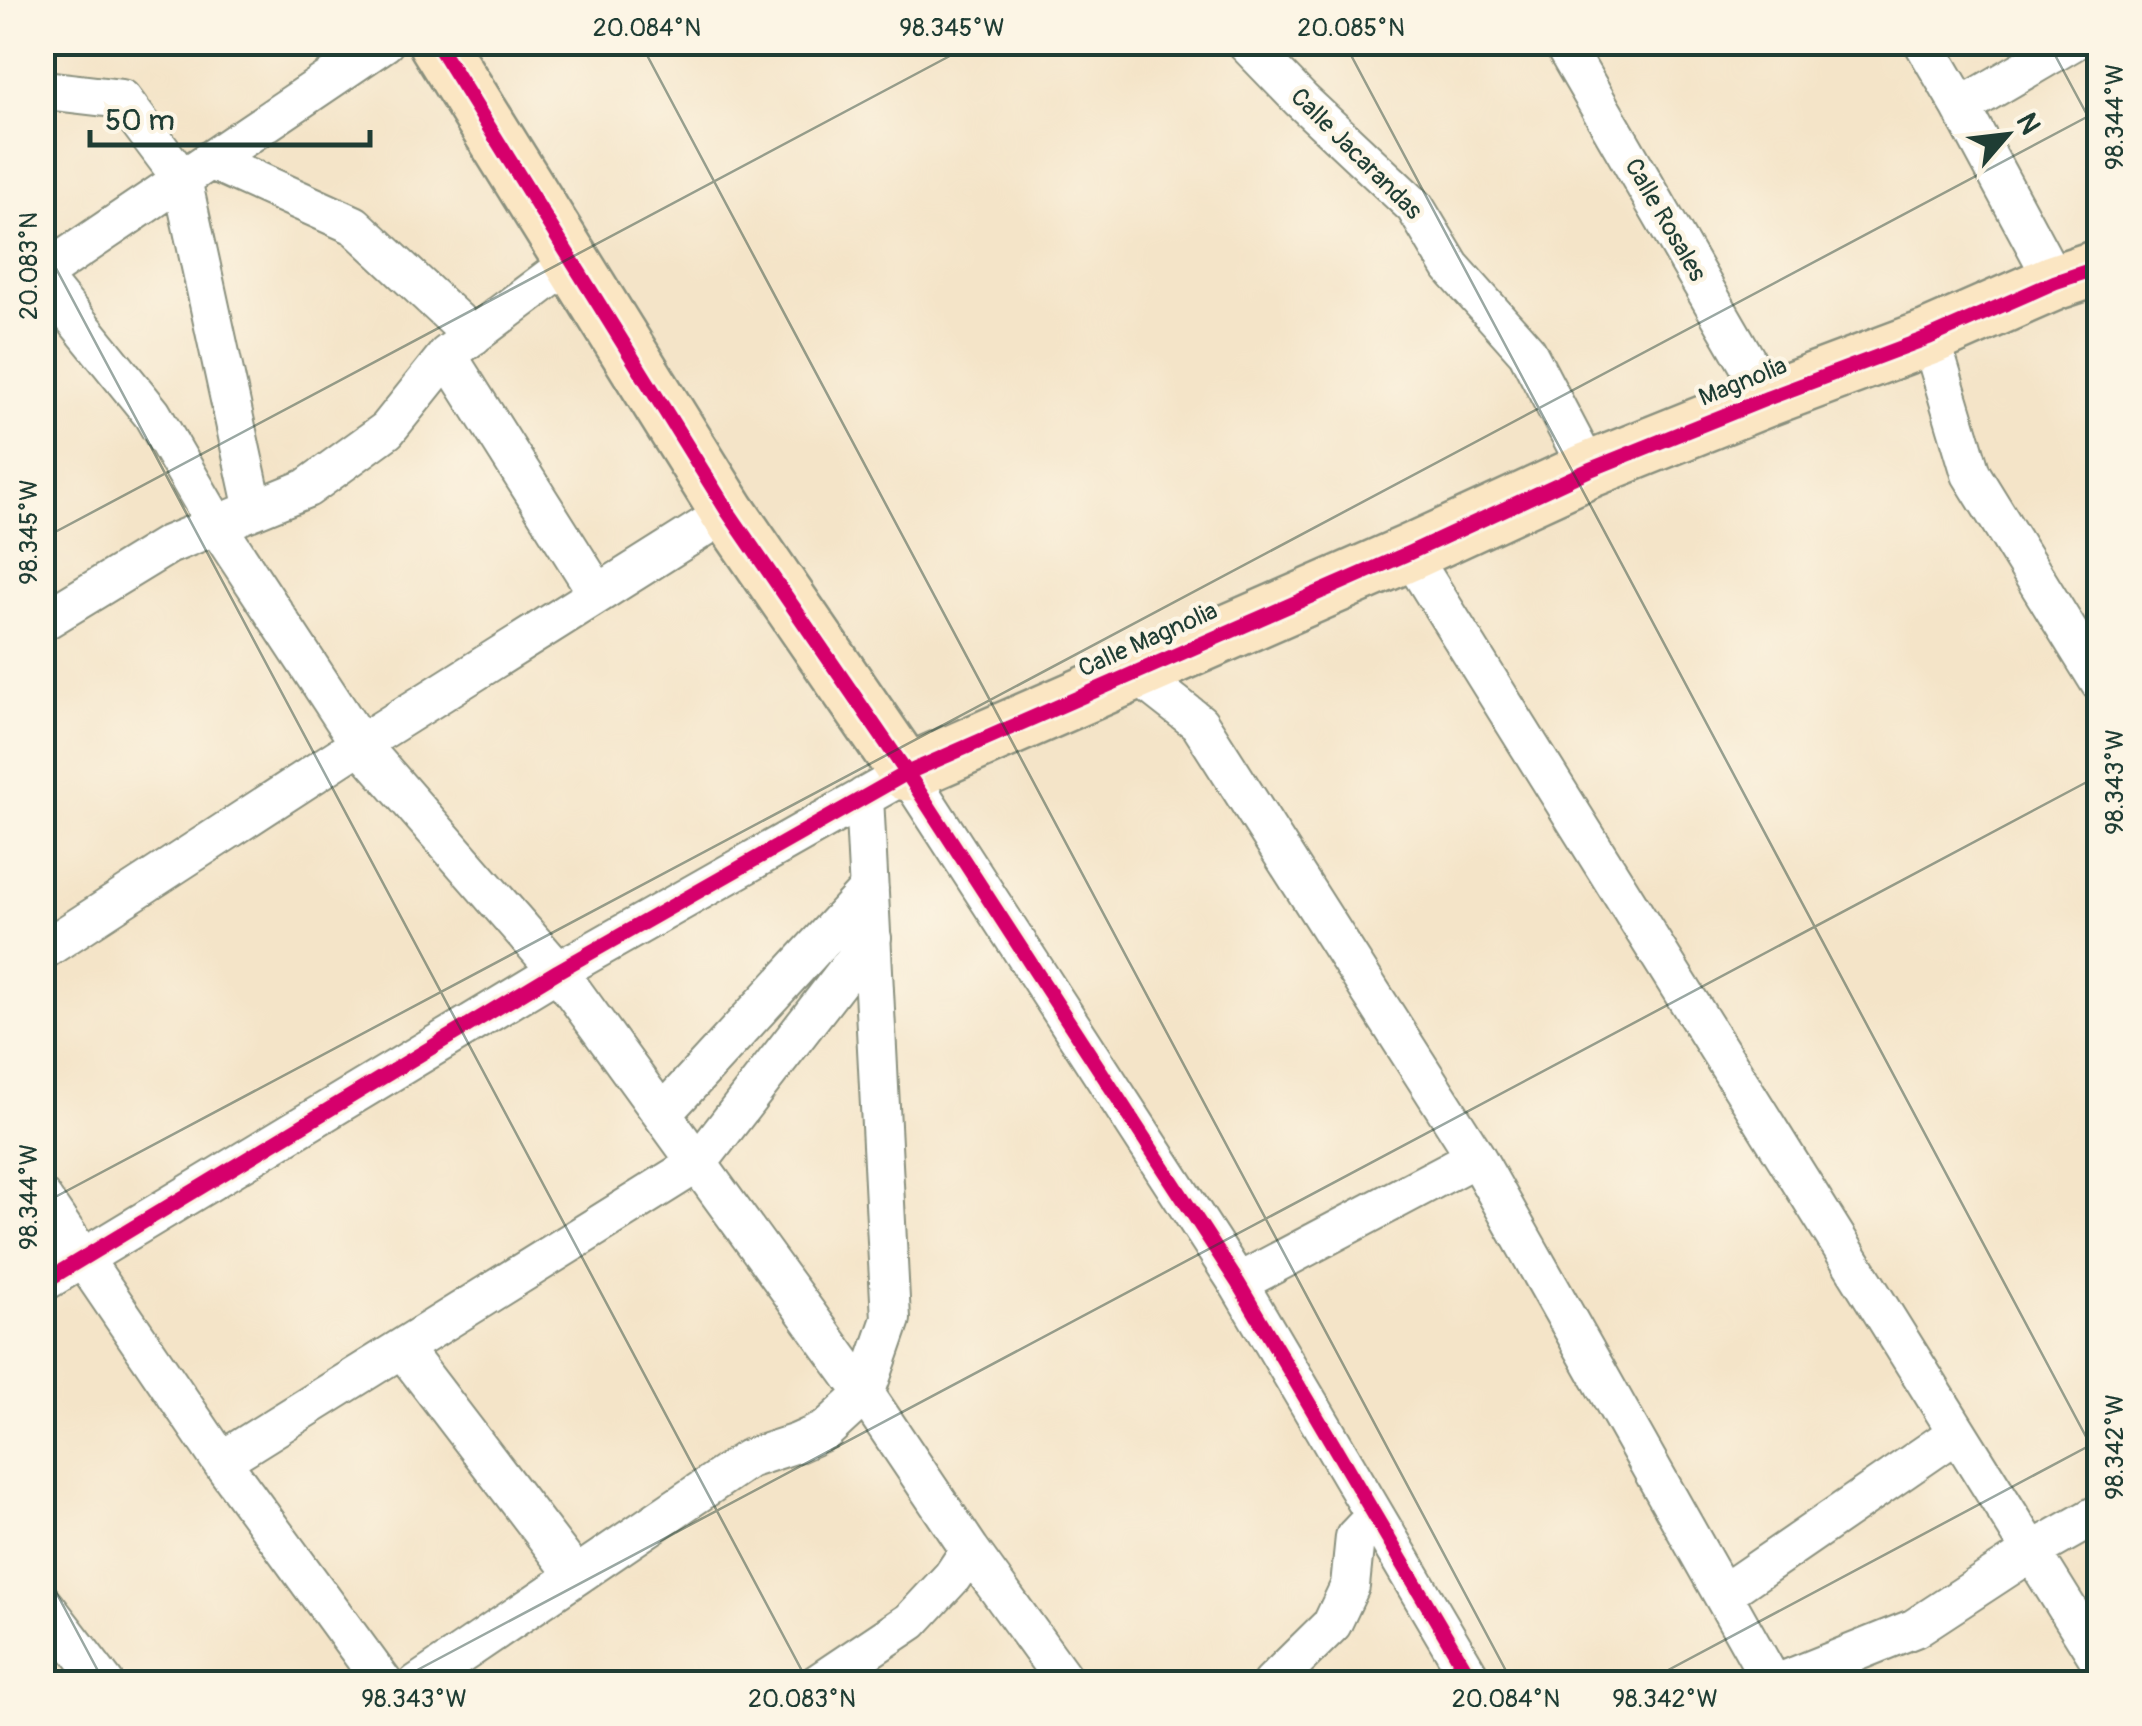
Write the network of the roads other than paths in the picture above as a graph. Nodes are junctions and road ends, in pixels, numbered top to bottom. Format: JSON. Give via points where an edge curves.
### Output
{"nodes":[{"id":1,"x":385,"y":42,"type":"edge"},
{"id":2,"x":436,"y":42,"type":"edge"},
{"id":3,"x":1562,"y":42,"type":"edge"},
{"id":4,"x":1923,"y":42,"type":"edge"},
{"id":5,"x":2072,"y":42,"type":"edge"},
{"id":6,"x":1261,"y":47,"type":"edge"},
{"id":7,"x":42,"y":94,"type":"edge"},
{"id":8,"x":1961,"y":107,"type":"junction"},
{"id":9,"x":196,"y":170,"type":"junction"},
{"id":10,"x":572,"y":261,"type":"junction"},
{"id":11,"x":2077,"y":274,"type":"edge"},
{"id":12,"x":42,"y":276,"type":"edge"},
{"id":13,"x":1930,"y":336,"type":"junction"},
{"id":14,"x":460,"y":345,"type":"junction"},
{"id":15,"x":1768,"y":398,"type":"junction"},
{"id":16,"x":1589,"y":470,"type":"junction"},
{"id":17,"x":254,"y":510,"type":"junction"},
{"id":18,"x":728,"y":512,"type":"junction"},
{"id":19,"x":217,"y":526,"type":"junction"},
{"id":20,"x":1409,"y":553,"type":"junction"},
{"id":21,"x":598,"y":594,"type":"junction"},
{"id":22,"x":42,"y":622,"type":"edge"},
{"id":23,"x":1135,"y":673,"type":"junction"},
{"id":24,"x":2100,"y":682,"type":"edge"},
{"id":25,"x":360,"y":744,"type":"junction"},
{"id":26,"x":885,"y":785,"type":"junction"},
{"id":27,"x":868,"y":889,"type":"junction"},
{"id":28,"x":872,"y":938,"type":"junction"},
{"id":29,"x":42,"y":951,"type":"edge"},
{"id":30,"x":558,"y":971,"type":"junction"},
{"id":31,"x":662,"y":1114,"type":"junction"},
{"id":32,"x":1476,"y":1157,"type":"junction"},
{"id":33,"x":698,"y":1163,"type":"junction"},
{"id":34,"x":42,"y":1198,"type":"edge"},
{"id":35,"x":84,"y":1257,"type":"junction"},
{"id":36,"x":42,"y":1282,"type":"edge"},
{"id":37,"x":1238,"y":1282,"type":"junction"},
{"id":38,"x":402,"y":1348,"type":"junction"},
{"id":39,"x":866,"y":1394,"type":"junction"},
{"id":40,"x":1957,"y":1433,"type":"junction"},
{"id":41,"x":221,"y":1462,"type":"junction"},
{"id":42,"x":2100,"y":1513,"type":"edge"},
{"id":43,"x":1376,"y":1516,"type":"junction"},
{"id":44,"x":970,"y":1550,"type":"junction"},
{"id":45,"x":2032,"y":1552,"type":"junction"},
{"id":46,"x":576,"y":1576,"type":"junction"},
{"id":47,"x":1723,"y":1594,"type":"junction"},
{"id":48,"x":42,"y":1602,"type":"edge"},
{"id":49,"x":2100,"y":1662,"type":"edge"},
{"id":50,"x":105,"y":1684,"type":"edge"},
{"id":51,"x":384,"y":1684,"type":"edge"},
{"id":52,"x":417,"y":1684,"type":"edge"},
{"id":53,"x":817,"y":1684,"type":"edge"},
{"id":54,"x":1067,"y":1684,"type":"edge"},
{"id":55,"x":1271,"y":1684,"type":"edge"},
{"id":56,"x":1474,"y":1684,"type":"edge"},
{"id":57,"x":1775,"y":1684,"type":"edge"}],
"edges":[{"from":1,"to":9,"type":"street"},
{"from":2,"to":10,"type":"street"},
{"from":3,"to":15,"type":"street","name":"Calle Rosales"},
{"from":4,"to":8,"type":"street"},
{"from":5,"to":8,"type":"street"},
{"from":6,"to":16,"type":"street","name":"Calle Jacarandas","via":[[1301,100],[1415,206],[1451,267],[1527,352]]},
{"from":7,"to":9,"type":"street","via":[[122,99]]},
{"from":8,"to":11,"type":"street"},
{"from":9,"to":12,"type":"street"},
{"from":9,"to":14,"type":"street","via":[[354,225]]},
{"from":9,"to":17,"type":"street"},
{"from":10,"to":14,"type":"street"},
{"from":10,"to":18,"type":"street"},
{"from":11,"to":13,"type":"street","name":"Magnolia"},
{"from":12,"to":19,"type":"street","via":[[152,414]]},
{"from":13,"to":15,"type":"street","name":"Magnolia"},
{"from":13,"to":24,"type":"street","via":[[1971,474]]},
{"from":14,"to":17,"type":"street","via":[[387,430],[307,488]]},
{"from":14,"to":21,"type":"street"},
{"from":15,"to":16,"type":"street","name":"Magnolia"},
{"from":16,"to":20,"type":"street","name":"Magnolia"},
{"from":17,"to":19,"type":"street"},
{"from":18,"to":21,"type":"street"},
{"from":18,"to":26,"type":"street"},
{"from":19,"to":22,"type":"street","via":[[168,545]]},
{"from":19,"to":25,"type":"street"},
{"from":20,"to":23,"type":"street","name":"Calle Magnolia"},
{"from":20,"to":40,"type":"street"},
{"from":21,"to":25,"type":"street"},
{"from":23,"to":26,"type":"street","name":"Calle Magnolia"},
{"from":23,"to":32,"type":"street","via":[[1199,723]]},
{"from":25,"to":29,"type":"street"},
{"from":25,"to":30,"type":"street"},
{"from":26,"to":27,"type":"street"},
{"from":26,"to":30,"type":"street"},
{"from":26,"to":37,"type":"street"},
{"from":27,"to":28,"type":"street"},
{"from":27,"to":31,"type":"street"},
{"from":28,"to":33,"type":"street"},
{"from":28,"to":39,"type":"street","via":[[890,1320]]},
{"from":30,"to":31,"type":"street"},
{"from":30,"to":35,"type":"street"},
{"from":31,"to":33,"type":"street"},
{"from":32,"to":37,"type":"street"},
{"from":32,"to":47,"type":"street"},
{"from":33,"to":38,"type":"street"},
{"from":33,"to":39,"type":"street"},
{"from":34,"to":35,"type":"street"},
{"from":35,"to":36,"type":"street"},
{"from":35,"to":41,"type":"street"},
{"from":37,"to":43,"type":"street"},
{"from":38,"to":41,"type":"street"},
{"from":38,"to":46,"type":"street"},
{"from":39,"to":44,"type":"street"},
{"from":39,"to":46,"type":"street","via":[[826,1430],[748,1458]]},
{"from":40,"to":45,"type":"street"},
{"from":40,"to":47,"type":"street"},
{"from":41,"to":51,"type":"street"},
{"from":42,"to":45,"type":"street"},
{"from":43,"to":55,"type":"street","via":[[1355,1537],[1350,1586],[1332,1624]]},
{"from":43,"to":56,"type":"street"},
{"from":44,"to":53,"type":"street","via":[[912,1621]]},
{"from":44,"to":54,"type":"street"},
{"from":45,"to":49,"type":"street"},
{"from":45,"to":57,"type":"street","via":[[1914,1628]]},
{"from":46,"to":52,"type":"street"},
{"from":47,"to":57,"type":"street"},
{"from":48,"to":50,"type":"street"}]}
